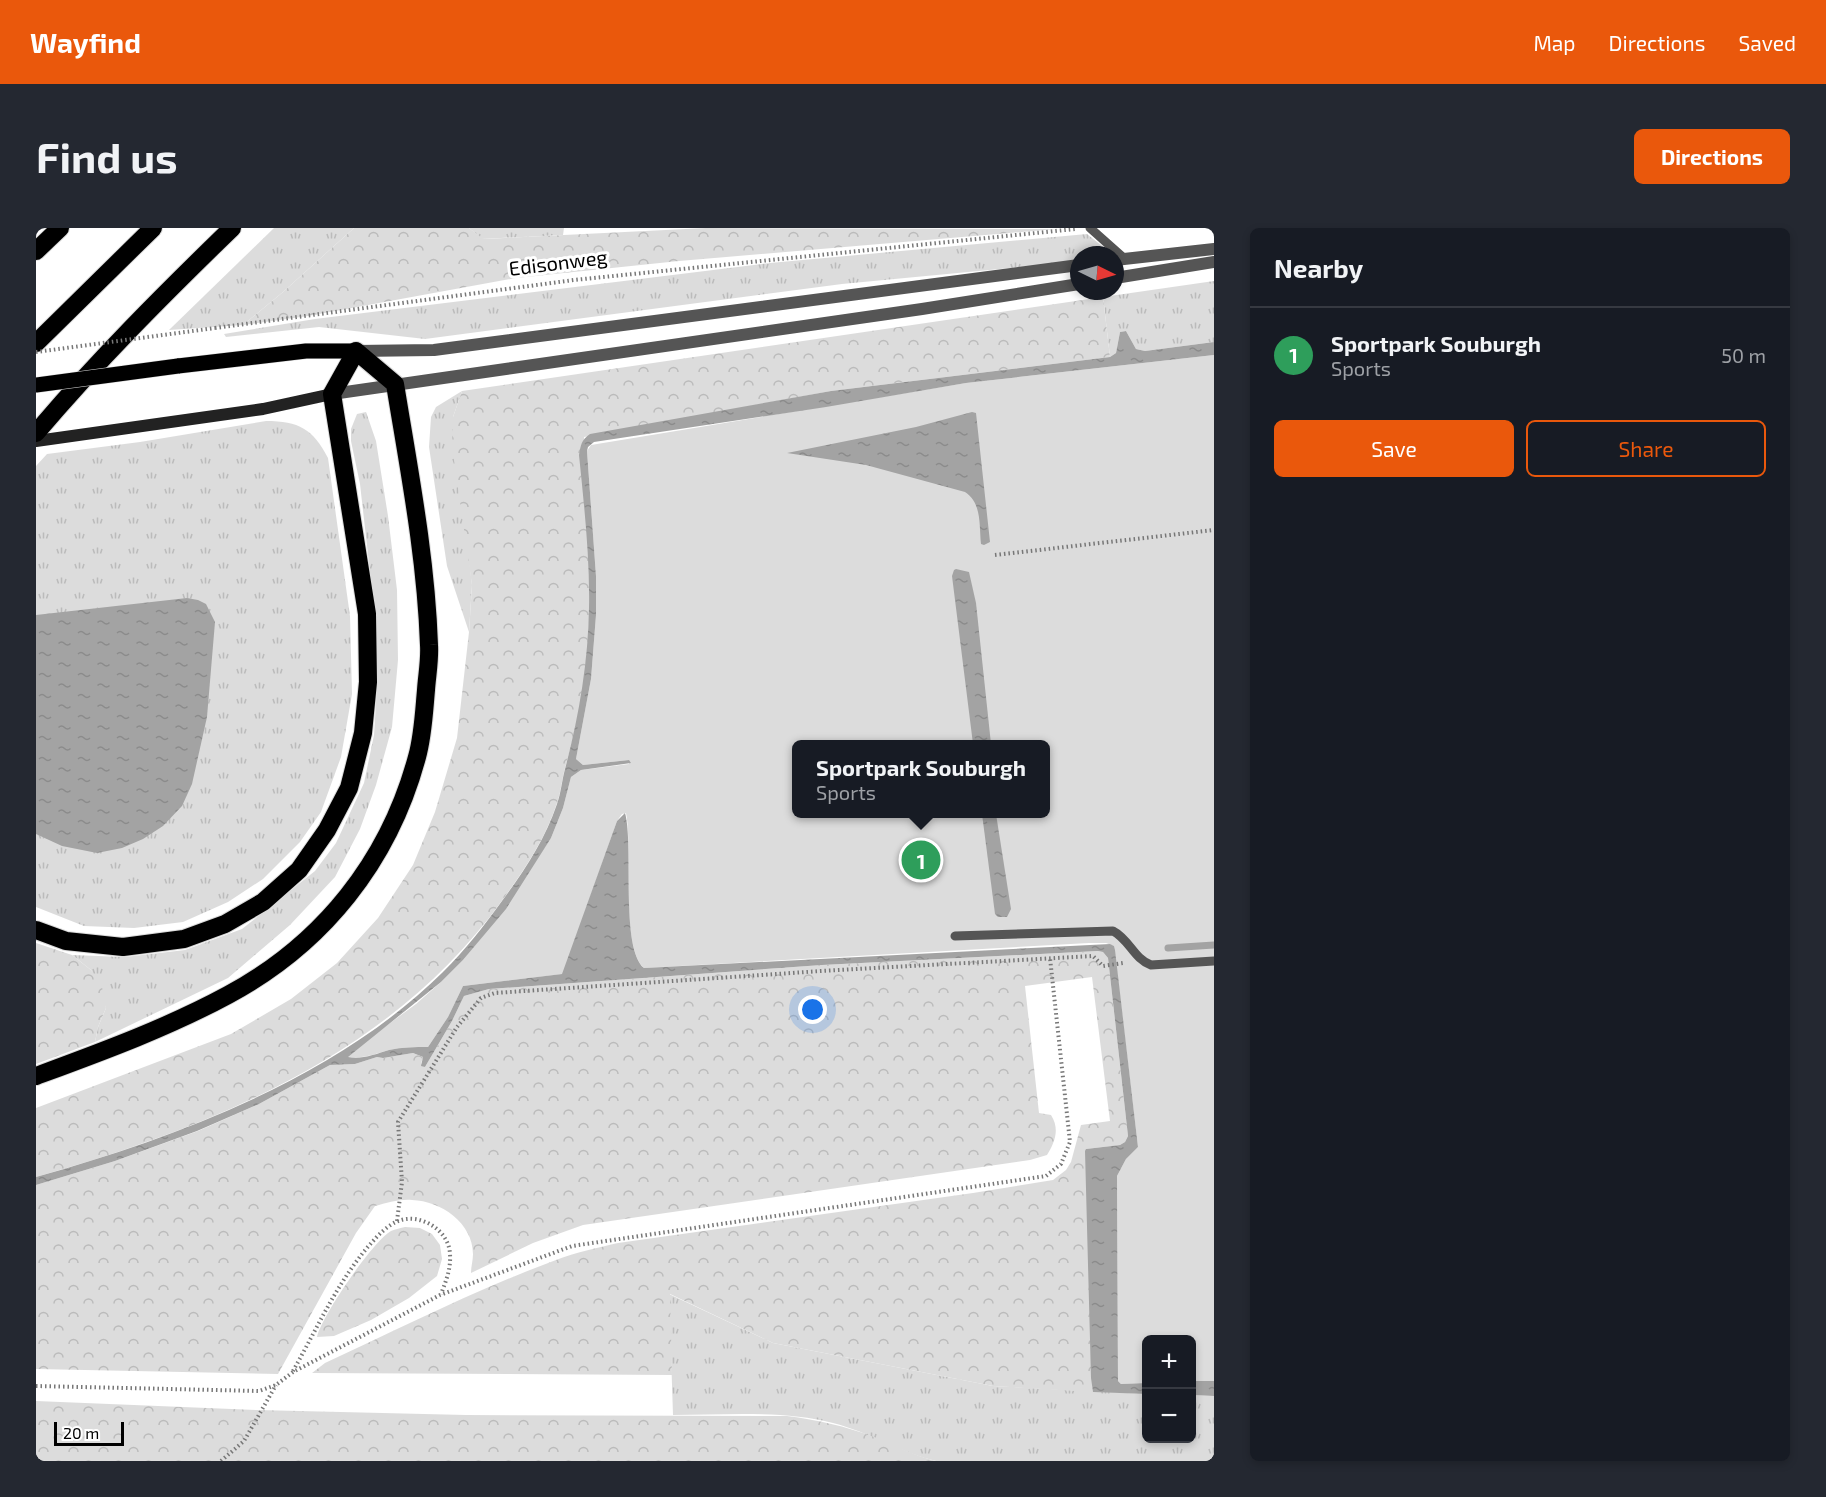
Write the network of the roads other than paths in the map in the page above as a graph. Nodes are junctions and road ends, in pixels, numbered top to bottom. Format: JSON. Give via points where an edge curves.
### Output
{"nodes":[{"id":1,"x":60,"y":228,"type":"edge"},
{"id":2,"x":153,"y":228,"type":"edge"},
{"id":3,"x":232,"y":228,"type":"edge"},
{"id":4,"x":1088,"y":228,"type":"edge"},
{"id":5,"x":1106,"y":246,"type":"edge"},
{"id":6,"x":1214,"y":249,"type":"edge"},
{"id":7,"x":36,"y":251,"type":"edge"},
{"id":8,"x":1124,"y":260,"type":"edge"},
{"id":9,"x":1214,"y":262,"type":"edge"},
{"id":10,"x":1070,"y":266,"type":"edge"},
{"id":11,"x":1124,"y":277,"type":"edge"},
{"id":12,"x":1070,"y":285,"type":"edge"},
{"id":13,"x":36,"y":343,"type":"edge"},
{"id":14,"x":356,"y":351,"type":"junction"},
{"id":15,"x":395,"y":384,"type":"junction"},
{"id":16,"x":36,"y":385,"type":"edge"},
{"id":17,"x":332,"y":394,"type":"junction"},
{"id":18,"x":59,"y":406,"type":"junction"},
{"id":19,"x":36,"y":427,"type":"edge"},
{"id":20,"x":36,"y":433,"type":"edge"},
{"id":21,"x":36,"y":441,"type":"edge"},
{"id":22,"x":36,"y":930,"type":"edge"},
{"id":23,"x":955,"y":936,"type":"dead end"},
{"id":24,"x":1214,"y":961,"type":"edge"},
{"id":25,"x":36,"y":1076,"type":"edge"}],
"edges":[{"from":1,"to":7,"type":"highway"},
{"from":2,"to":13,"type":"highway"},
{"from":3,"to":18,"type":"highway"},
{"from":4,"to":5,"type":"lane"},
{"from":6,"to":8,"type":"street"},
{"from":9,"to":11,"type":"street"},
{"from":10,"to":14,"type":"street","via":[[434,350]]},
{"from":12,"to":15,"type":"street"},
{"from":14,"to":15,"type":"highway"},
{"from":14,"to":16,"type":"main road","bridge":true,"via":[[306,351]]},
{"from":14,"to":17,"type":"highway"},
{"from":15,"to":17,"type":"street"},
{"from":15,"to":25,"type":"highway","via":[[422,560],[429,647],[417,756],[405,795],[382,844],[344,903],[286,957],[228,995],[154,1030]]},
{"from":17,"to":21,"type":"main road","via":[[263,409]]},
{"from":17,"to":22,"type":"highway","via":[[367,614],[368,682],[363,733],[349,788],[327,830],[299,870],[263,902],[225,924],[184,939],[123,947],[66,941]]},
{"from":18,"to":19,"type":"highway"},
{"from":18,"to":20,"type":"highway"},
{"from":23,"to":24,"type":"lane","via":[[1113,931],[1144,962]]}]}
